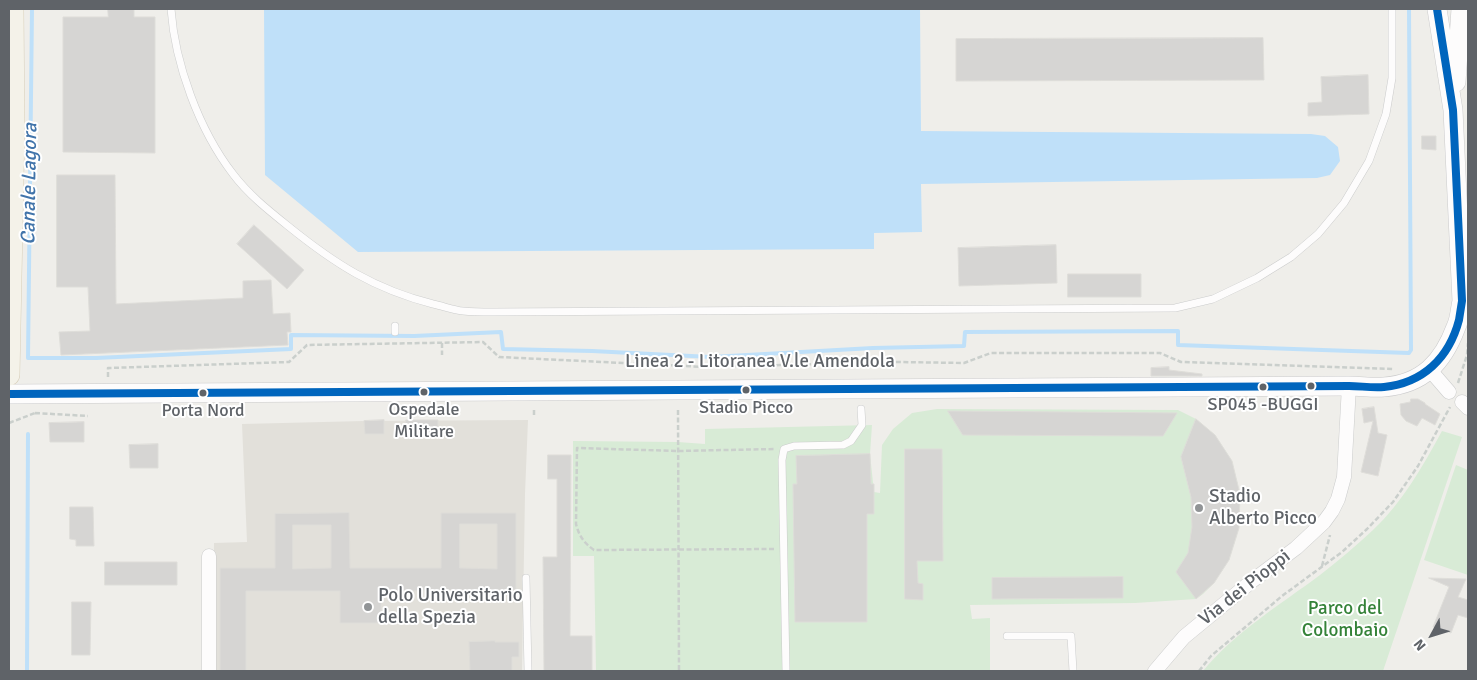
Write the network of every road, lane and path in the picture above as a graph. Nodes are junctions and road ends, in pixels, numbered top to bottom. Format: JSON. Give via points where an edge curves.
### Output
{"nodes":[{"id":1,"x":13,"y":9,"type":"edge"},
{"id":2,"x":171,"y":9,"type":"edge"},
{"id":3,"x":1392,"y":9,"type":"edge"},
{"id":4,"x":1437,"y":9,"type":"edge"},
{"id":5,"x":1462,"y":9,"type":"edge"},
{"id":6,"x":1453,"y":110,"type":"junction"},
{"id":7,"x":442,"y":343,"type":"junction"},
{"id":8,"x":1468,"y":343,"type":"edge"},
{"id":9,"x":442,"y":355,"type":"dead end"},
{"id":10,"x":1400,"y":369,"type":"dead end"},
{"id":11,"x":1430,"y":370,"type":"junction"},
{"id":12,"x":9,"y":375,"type":"edge"},
{"id":13,"x":108,"y":376,"type":"dead end"},
{"id":14,"x":1349,"y":386,"type":"junction"},
{"id":15,"x":1452,"y":391,"type":"joint"},
{"id":16,"x":9,"y":394,"type":"edge"},
{"id":17,"x":35,"y":405,"type":"dead end"},
{"id":18,"x":1460,"y":406,"type":"edge"},
{"id":19,"x":861,"y":409,"type":"dead end"},
{"id":20,"x":534,"y":410,"type":"dead end"},
{"id":21,"x":678,"y":410,"type":"dead end"},
{"id":22,"x":35,"y":413,"type":"junction"},
{"id":23,"x":88,"y":416,"type":"dead end"},
{"id":24,"x":534,"y":416,"type":"dead end"},
{"id":25,"x":9,"y":423,"type":"edge"},
{"id":26,"x":784,"y":449,"type":"junction"},
{"id":27,"x":678,"y":451,"type":"junction"},
{"id":28,"x":1328,"y":516,"type":"junction"},
{"id":29,"x":679,"y":548,"type":"junction"},
{"id":30,"x":784,"y":549,"type":"junction"},
{"id":31,"x":209,"y":556,"type":"dead end"},
{"id":32,"x":1321,"y":567,"type":"junction"},
{"id":33,"x":526,"y":578,"type":"dead end"},
{"id":34,"x":1007,"y":636,"type":"dead end"},
{"id":35,"x":209,"y":671,"type":"edge"},
{"id":36,"x":528,"y":671,"type":"edge"},
{"id":37,"x":679,"y":671,"type":"edge"},
{"id":38,"x":786,"y":671,"type":"edge"},
{"id":39,"x":1073,"y":671,"type":"edge"},
{"id":40,"x":1155,"y":671,"type":"edge"},
{"id":41,"x":1199,"y":671,"type":"edge"}],
"edges":[{"from":1,"to":12,"type":"main road"},
{"from":2,"to":3,"type":"lane","via":[[176,46],[200,120],[233,174],[260,203],[307,242],[363,279],[393,292],[461,311],[493,312],[1175,308],[1213,299],[1291,257],[1318,234],[1344,204],[1368,161],[1386,114],[1392,78]]},
{"from":4,"to":6,"type":"main road"},
{"from":5,"to":6,"type":"main road"},
{"from":6,"to":11,"type":"main road","via":[[1462,301],[1457,326]]},
{"from":7,"to":9,"type":"path"},
{"from":7,"to":10,"type":"path","name":"Linea 2 - Litoranea V.le Amendola","via":[[483,342],[499,358],[706,367],[964,363],[991,353],[1160,352],[1181,362]]},
{"from":7,"to":13,"type":"path","name":"Linea 2 - Litoranea V.le Amendola","via":[[307,345],[289,362],[108,368]]},
{"from":8,"to":15,"type":"path","via":[[1467,355]]},
{"from":11,"to":14,"type":"main road","via":[[1417,378],[1384,387]]},
{"from":11,"to":15,"type":"street"},
{"from":14,"to":16,"type":"main road"},
{"from":14,"to":28,"type":"street","name":"Via dei Pioppi","via":[[1344,477],[1338,499]]},
{"from":17,"to":22,"type":"path"},
{"from":18,"to":32,"type":"path","via":[[1393,502],[1368,529]]},
{"from":19,"to":26,"type":"lane","via":[[862,425],[851,441],[843,445]]},
{"from":20,"to":24,"type":"path"},
{"from":21,"to":27,"type":"path"},
{"from":22,"to":23,"type":"path"},
{"from":22,"to":25,"type":"path"},
{"from":26,"to":27,"type":"path"},
{"from":26,"to":30,"type":"lane"},
{"from":27,"to":29,"type":"path"},
{"from":27,"to":29,"type":"path","via":[[576,448],[576,524],[578,536],[594,550]]},
{"from":28,"to":32,"type":"path","via":[[1330,534]]},
{"from":28,"to":40,"type":"street","name":"Via dei Pioppi","via":[[1296,548],[1184,637]]},
{"from":29,"to":30,"type":"path"},
{"from":29,"to":37,"type":"path"},
{"from":30,"to":38,"type":"lane"},
{"from":31,"to":35,"type":"street"},
{"from":32,"to":41,"type":"path","via":[[1218,650]]},
{"from":33,"to":36,"type":"lane"},
{"from":34,"to":39,"type":"lane","via":[[1072,636]]}]}
